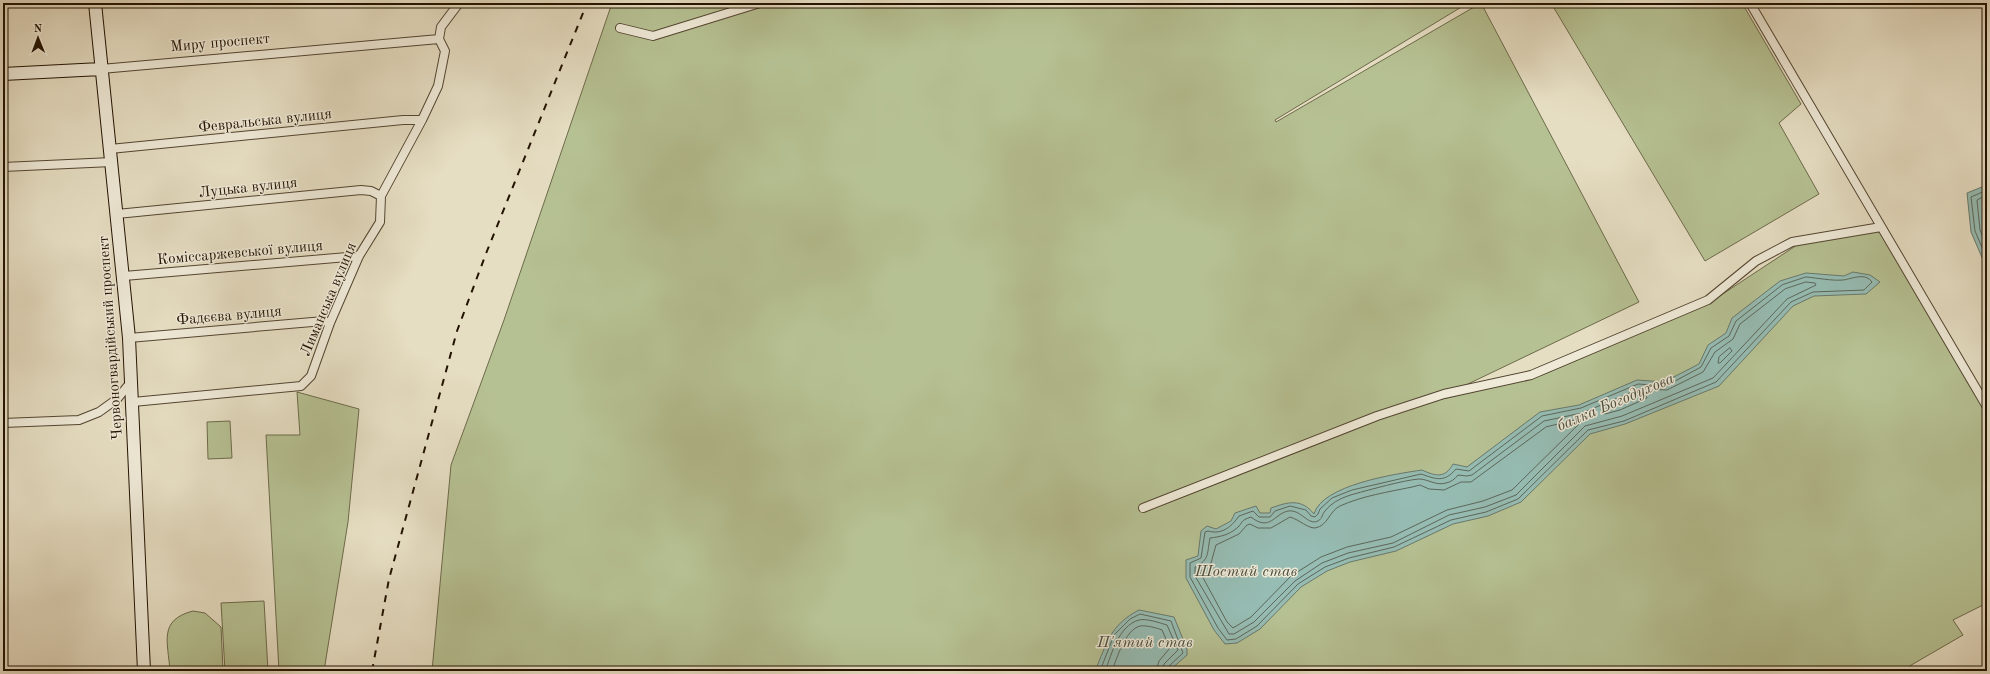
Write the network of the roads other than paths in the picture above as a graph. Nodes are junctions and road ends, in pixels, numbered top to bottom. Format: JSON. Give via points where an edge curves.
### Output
{"nodes":[{"id":1,"x":95,"y":3,"type":"edge"},
{"id":2,"x":459,"y":3,"type":"edge"},
{"id":3,"x":760,"y":3,"type":"edge"},
{"id":4,"x":1750,"y":3,"type":"edge"},
{"id":5,"x":620,"y":28,"type":"dead end"},
{"id":6,"x":439,"y":39,"type":"junction"},
{"id":7,"x":101,"y":69,"type":"junction"},
{"id":8,"x":3,"y":74,"type":"edge"},
{"id":9,"x":422,"y":120,"type":"junction"},
{"id":10,"x":110,"y":149,"type":"junction"},
{"id":11,"x":112,"y":162,"type":"junction"},
{"id":12,"x":3,"y":167,"type":"edge"},
{"id":13,"x":381,"y":196,"type":"junction"},
{"id":14,"x":117,"y":214,"type":"junction"},
{"id":15,"x":1881,"y":226,"type":"junction"},
{"id":16,"x":359,"y":256,"type":"junction"},
{"id":17,"x":124,"y":276,"type":"junction"},
{"id":18,"x":330,"y":323,"type":"junction"},
{"id":19,"x":129,"y":338,"type":"junction"},
{"id":20,"x":131,"y":382,"type":"junction"},
{"id":21,"x":132,"y":402,"type":"junction"},
{"id":22,"x":1987,"y":407,"type":"edge"},
{"id":23,"x":3,"y":423,"type":"edge"},
{"id":24,"x":1143,"y":508,"type":"dead end"},
{"id":25,"x":144,"y":671,"type":"edge"}],
"edges":[{"from":1,"to":7,"type":"main road","name":"Червоногвардійський проспект"},
{"from":2,"to":6,"type":"street","via":[[441,27]]},
{"from":3,"to":5,"type":"street","via":[[653,36]]},
{"from":4,"to":15,"type":"street"},
{"from":6,"to":7,"type":"street","name":"Миру проспект"},
{"from":6,"to":9,"type":"street","name":"Лиманська вулиця","via":[[445,51],[443,65],[438,86]]},
{"from":7,"to":8,"type":"main road","name":"Миру проспект"},
{"from":7,"to":10,"type":"main road","name":"Червоногвардійський проспект"},
{"from":9,"to":10,"type":"street","name":"Февральська вулиця"},
{"from":9,"to":13,"type":"street","name":"Лиманська вулиця"},
{"from":10,"to":11,"type":"main road","name":"Червоногвардійський проспект"},
{"from":11,"to":12,"type":"street"},
{"from":11,"to":14,"type":"main road","name":"Червоногвардійський проспект"},
{"from":13,"to":14,"type":"street","name":"Луцька вулиця","via":[[361,190]]},
{"from":13,"to":16,"type":"street","name":"Лиманська вулиця","via":[[380,222]]},
{"from":14,"to":17,"type":"main road","name":"Червоногвардійський проспект"},
{"from":15,"to":22,"type":"street"},
{"from":15,"to":24,"type":"street","via":[[1792,242],[1756,261],[1708,300],[1531,375],[1444,394],[1377,416]]},
{"from":16,"to":17,"type":"street","name":"Коміссаржевської вулиця"},
{"from":16,"to":18,"type":"street","name":"Лиманська вулиця"},
{"from":17,"to":19,"type":"main road","name":"Червоногвардійський проспект"},
{"from":18,"to":19,"type":"street","name":"Фадєєва вулиця","via":[[324,321]]},
{"from":18,"to":21,"type":"street","name":"Лиманська вулиця","via":[[311,376],[301,386]]},
{"from":19,"to":20,"type":"main road","name":"Червоногвардійський проспект"},
{"from":20,"to":21,"type":"main road","name":"Червоногвардійський проспект"},
{"from":20,"to":23,"type":"street","via":[[117,399],[99,412],[79,420]]},
{"from":21,"to":25,"type":"main road","name":"Червоногвардійський проспект"}]}
